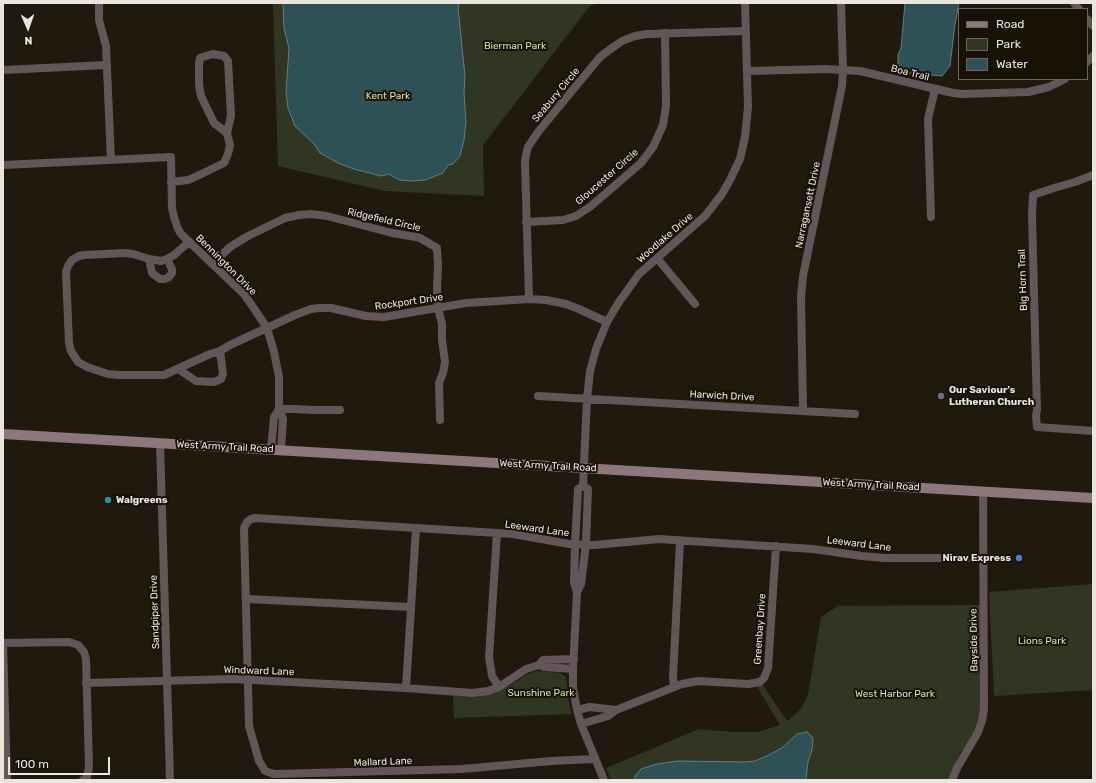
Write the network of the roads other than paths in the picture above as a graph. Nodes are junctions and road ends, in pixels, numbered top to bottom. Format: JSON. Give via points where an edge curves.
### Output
{"nodes":[{"id":1,"x":98,"y":3,"type":"edge"},
{"id":2,"x":745,"y":3,"type":"edge"},
{"id":3,"x":841,"y":3,"type":"edge"},
{"id":4,"x":746,"y":31,"type":"junction"},
{"id":5,"x":665,"y":33,"type":"junction"},
{"id":6,"x":106,"y":65,"type":"junction"},
{"id":7,"x":3,"y":70,"type":"edge"},
{"id":8,"x":843,"y":70,"type":"junction"},
{"id":9,"x":747,"y":71,"type":"junction"},
{"id":10,"x":1063,"y":80,"type":"edge"},
{"id":11,"x":935,"y":89,"type":"junction"},
{"id":12,"x":226,"y":133,"type":"junction"},
{"id":13,"x":111,"y":160,"type":"junction"},
{"id":14,"x":3,"y":165,"type":"edge"},
{"id":15,"x":1093,"y":175,"type":"edge"},
{"id":16,"x":171,"y":182,"type":"junction"},
{"id":17,"x":931,"y":217,"type":"dead end"},
{"id":18,"x":526,"y":222,"type":"junction"},
{"id":19,"x":189,"y":242,"type":"junction"},
{"id":20,"x":657,"y":258,"type":"junction"},
{"id":21,"x":149,"y":259,"type":"junction"},
{"id":22,"x":167,"y":259,"type":"junction"},
{"id":23,"x":212,"y":264,"type":"junction"},
{"id":24,"x":529,"y":299,"type":"junction"},
{"id":25,"x":695,"y":304,"type":"dead end"},
{"id":26,"x":438,"y":308,"type":"junction"},
{"id":27,"x":607,"y":322,"type":"junction"},
{"id":28,"x":267,"y":328,"type":"junction"},
{"id":29,"x":220,"y":351,"type":"junction"},
{"id":30,"x":178,"y":369,"type":"junction"},
{"id":31,"x":538,"y":396,"type":"dead end"},
{"id":32,"x":587,"y":399,"type":"junction"},
{"id":33,"x":279,"y":409,"type":"junction"},
{"id":34,"x":340,"y":410,"type":"dead end"},
{"id":35,"x":803,"y":411,"type":"junction"},
{"id":36,"x":855,"y":414,"type":"dead end"},
{"id":37,"x":440,"y":420,"type":"dead end"},
{"id":38,"x":1093,"y":432,"type":"edge"},
{"id":39,"x":3,"y":434,"type":"edge"},
{"id":40,"x":160,"y":443,"type":"junction"},
{"id":41,"x":276,"y":450,"type":"junction"},
{"id":42,"x":584,"y":468,"type":"junction"},
{"id":43,"x":583,"y":486,"type":"junction"},
{"id":44,"x":983,"y":492,"type":"junction"},
{"id":45,"x":1093,"y":498,"type":"edge"},
{"id":46,"x":416,"y":528,"type":"junction"},
{"id":47,"x":497,"y":533,"type":"junction"},
{"id":48,"x":680,"y":541,"type":"junction"},
{"id":49,"x":575,"y":544,"type":"junction"},
{"id":50,"x":586,"y":544,"type":"junction"},
{"id":51,"x":776,"y":546,"type":"junction"},
{"id":52,"x":983,"y":557,"type":"junction"},
{"id":53,"x":577,"y":592,"type":"junction"},
{"id":54,"x":246,"y":599,"type":"junction"},
{"id":55,"x":411,"y":607,"type":"junction"},
{"id":56,"x":3,"y":643,"type":"edge"},
{"id":57,"x":574,"y":659,"type":"junction"},
{"id":58,"x":539,"y":664,"type":"junction"},
{"id":59,"x":573,"y":669,"type":"junction"},
{"id":60,"x":248,"y":680,"type":"junction"},
{"id":61,"x":167,"y":681,"type":"junction"},
{"id":62,"x":86,"y":683,"type":"junction"},
{"id":63,"x":674,"y":686,"type":"junction"},
{"id":64,"x":499,"y":687,"type":"junction"},
{"id":65,"x":406,"y":688,"type":"junction"},
{"id":66,"x":577,"y":710,"type":"junction"},
{"id":67,"x":616,"y":710,"type":"junction"},
{"id":68,"x":581,"y":724,"type":"junction"},
{"id":69,"x":595,"y":760,"type":"junction"},
{"id":70,"x":7,"y":780,"type":"edge"},
{"id":71,"x":83,"y":780,"type":"edge"},
{"id":72,"x":170,"y":780,"type":"edge"},
{"id":73,"x":604,"y":780,"type":"edge"},
{"id":74,"x":952,"y":780,"type":"edge"}],
"edges":[{"from":1,"to":6,"type":"street","via":[[99,20],[106,46]]},
{"from":2,"to":4,"type":"street","name":"Woodlake Drive"},
{"from":3,"to":8,"type":"street","name":"Narragansett Drive"},
{"from":4,"to":5,"type":"street","name":"Seabury Circle"},
{"from":4,"to":9,"type":"street","name":"Woodlake Drive"},
{"from":5,"to":18,"type":"street","name":"Seabury Circle","via":[[635,36],[600,57],[538,132],[528,147],[525,162]]},
{"from":5,"to":18,"type":"street","name":"Gloucester Circle","via":[[666,106],[663,125],[653,147],[641,163],[576,216],[563,220]]},
{"from":6,"to":7,"type":"street"},
{"from":6,"to":13,"type":"street"},
{"from":8,"to":9,"type":"street","name":"Boa Trail"},
{"from":8,"to":11,"type":"street","name":"Boa Trail","via":[[860,71]]},
{"from":8,"to":35,"type":"street","name":"Narragansett Drive","via":[[840,97],[802,287]]},
{"from":9,"to":20,"type":"street","name":"Woodlake Drive","via":[[746,137],[740,159],[730,180],[705,216]]},
{"from":10,"to":11,"type":"street","name":"Boa Trail","via":[[1041,89],[1018,93],[962,94]]},
{"from":11,"to":17,"type":"street","via":[[928,119]]},
{"from":12,"to":12,"type":"street","via":[[214,123],[201,96],[200,58],[213,54],[224,56],[228,61],[231,116]]},
{"from":12,"to":16,"type":"street","via":[[230,145],[224,163],[188,180]]},
{"from":13,"to":14,"type":"street"},
{"from":13,"to":16,"type":"street","name":"Bennington Drive","via":[[171,157]]},
{"from":15,"to":38,"type":"street","name":"Big Horn Trail","via":[[1033,195],[1032,216],[1037,427]]},
{"from":16,"to":19,"type":"street","name":"Bennington Drive","via":[[174,217],[181,234]]},
{"from":18,"to":24,"type":"street","name":"Seabury Circle"},
{"from":19,"to":22,"type":"street"},
{"from":19,"to":23,"type":"street","name":"Bennington Drive"},
{"from":20,"to":25,"type":"street"},
{"from":20,"to":27,"type":"street","name":"Woodlake Drive","via":[[630,285]]},
{"from":21,"to":22,"type":"street","name":"Rockport Drive"},
{"from":21,"to":22,"type":"street","via":[[152,274],[165,279],[172,273]]},
{"from":21,"to":30,"type":"street","name":"Rockport Drive","via":[[125,253],[84,255],[72,260],[66,272],[71,351],[78,362],[87,367],[118,375],[164,376]]},
{"from":23,"to":26,"type":"street","name":"Ridgefield Circle","via":[[230,247],[286,218],[311,214],[324,216],[392,234],[420,238],[437,248]]},
{"from":23,"to":28,"type":"street","name":"Bennington Drive","via":[[244,294]]},
{"from":24,"to":26,"type":"street","name":"Rockport Drive","via":[[466,303]]},
{"from":24,"to":27,"type":"street","name":"Rockport Drive","via":[[566,304]]},
{"from":26,"to":28,"type":"street","name":"Rockport Drive","via":[[378,318],[331,308],[319,308]]},
{"from":26,"to":37,"type":"street","name":"Ridgefield Circle","via":[[446,362],[439,383]]},
{"from":27,"to":32,"type":"street","name":"Woodlake Drive","via":[[593,358]]},
{"from":28,"to":29,"type":"street","name":"Rockport Drive"},
{"from":28,"to":33,"type":"street","name":"Bennington Drive","via":[[278,369]]},
{"from":29,"to":30,"type":"street","name":"Rockport Drive"},
{"from":29,"to":30,"type":"street","via":[[223,374],[221,379],[214,382],[196,381]]},
{"from":31,"to":32,"type":"street","name":"Harwich Drive"},
{"from":32,"to":35,"type":"street","name":"Harwich Drive"},
{"from":32,"to":42,"type":"street","name":"Woodlake Drive"},
{"from":33,"to":34,"type":"street"},
{"from":33,"to":41,"type":"street","name":"Bennington Drive","via":[[283,419]]},
{"from":35,"to":36,"type":"street","name":"Harwich Drive"},
{"from":39,"to":40,"type":"main road","name":"West Army Trail Road"},
{"from":40,"to":41,"type":"main road","name":"West Army Trail Road"},
{"from":40,"to":61,"type":"street","name":"Sandpiper Drive"},
{"from":41,"to":42,"type":"main road","name":"West Army Trail Road"},
{"from":42,"to":43,"type":"street","name":"Woodlake Drive"},
{"from":42,"to":44,"type":"main road","name":"West Army Trail Road"},
{"from":43,"to":49,"type":"street","name":"Woodlake Drive","via":[[578,489]]},
{"from":43,"to":50,"type":"street","name":"Woodlake Drive","via":[[588,489]]},
{"from":44,"to":45,"type":"main road","name":"West Army Trail Road"},
{"from":44,"to":52,"type":"street","name":"Bayside Drive"},
{"from":46,"to":47,"type":"street","name":"Leeward Lane"},
{"from":46,"to":54,"type":"street","name":"Leeward Lane","via":[[251,519],[244,528]]},
{"from":46,"to":55,"type":"street"},
{"from":47,"to":49,"type":"street","name":"Leeward Lane"},
{"from":47,"to":64,"type":"street","via":[[489,657],[492,676]]},
{"from":48,"to":50,"type":"street","name":"Leeward Lane","via":[[659,539]]},
{"from":48,"to":51,"type":"street","name":"Leeward Lane"},
{"from":48,"to":63,"type":"street"},
{"from":49,"to":50,"type":"street","name":"Leeward Lane"},
{"from":49,"to":53,"type":"street","name":"Woodlake Drive","via":[[574,583]]},
{"from":50,"to":53,"type":"street","name":"Woodlake Drive","via":[[581,584]]},
{"from":51,"to":52,"type":"street","name":"Leeward Lane","via":[[884,558]]},
{"from":51,"to":63,"type":"street","name":"Greenbay Drive","via":[[768,668],[764,678],[760,682],[748,684],[698,681]]},
{"from":52,"to":74,"type":"street","name":"Bayside Drive","via":[[984,709],[978,732]]},
{"from":53,"to":57,"type":"street","name":"Woodlake Drive"},
{"from":54,"to":55,"type":"street"},
{"from":54,"to":60,"type":"street","name":"Leeward Lane"},
{"from":55,"to":65,"type":"street"},
{"from":56,"to":62,"type":"street","via":[[78,644],[85,656]]},
{"from":56,"to":70,"type":"street"},
{"from":57,"to":58,"type":"street","name":"Windward Lane","via":[[543,660]]},
{"from":57,"to":59,"type":"street","name":"Woodlake Drive"},
{"from":58,"to":59,"type":"street","via":[[544,667]]},
{"from":58,"to":64,"type":"street","name":"Windward Lane","via":[[526,669]]},
{"from":59,"to":66,"type":"street","name":"Woodlake Drive"},
{"from":60,"to":61,"type":"street","name":"Windward Lane"},
{"from":60,"to":65,"type":"street","name":"Windward Lane"},
{"from":60,"to":69,"type":"street","name":"Mallard Lane","via":[[250,733],[259,761],[265,771],[274,774],[462,770],[551,761]]},
{"from":61,"to":62,"type":"street","name":"Windward Lane"},
{"from":61,"to":72,"type":"street","name":"Sandpiper Drive"},
{"from":62,"to":71,"type":"street","via":[[89,767],[87,777]]},
{"from":63,"to":67,"type":"street","name":"Greenbay Drive"},
{"from":64,"to":65,"type":"street","name":"Windward Lane","via":[[472,693]]},
{"from":66,"to":67,"type":"street","name":"Greenbay Drive","via":[[590,707]]},
{"from":66,"to":68,"type":"street","name":"Woodlake Drive"},
{"from":67,"to":68,"type":"street","name":"Greenbay Drive","via":[[608,716]]},
{"from":68,"to":69,"type":"street","name":"Woodlake Drive"},
{"from":69,"to":73,"type":"street","name":"Woodlake Drive"}]}
